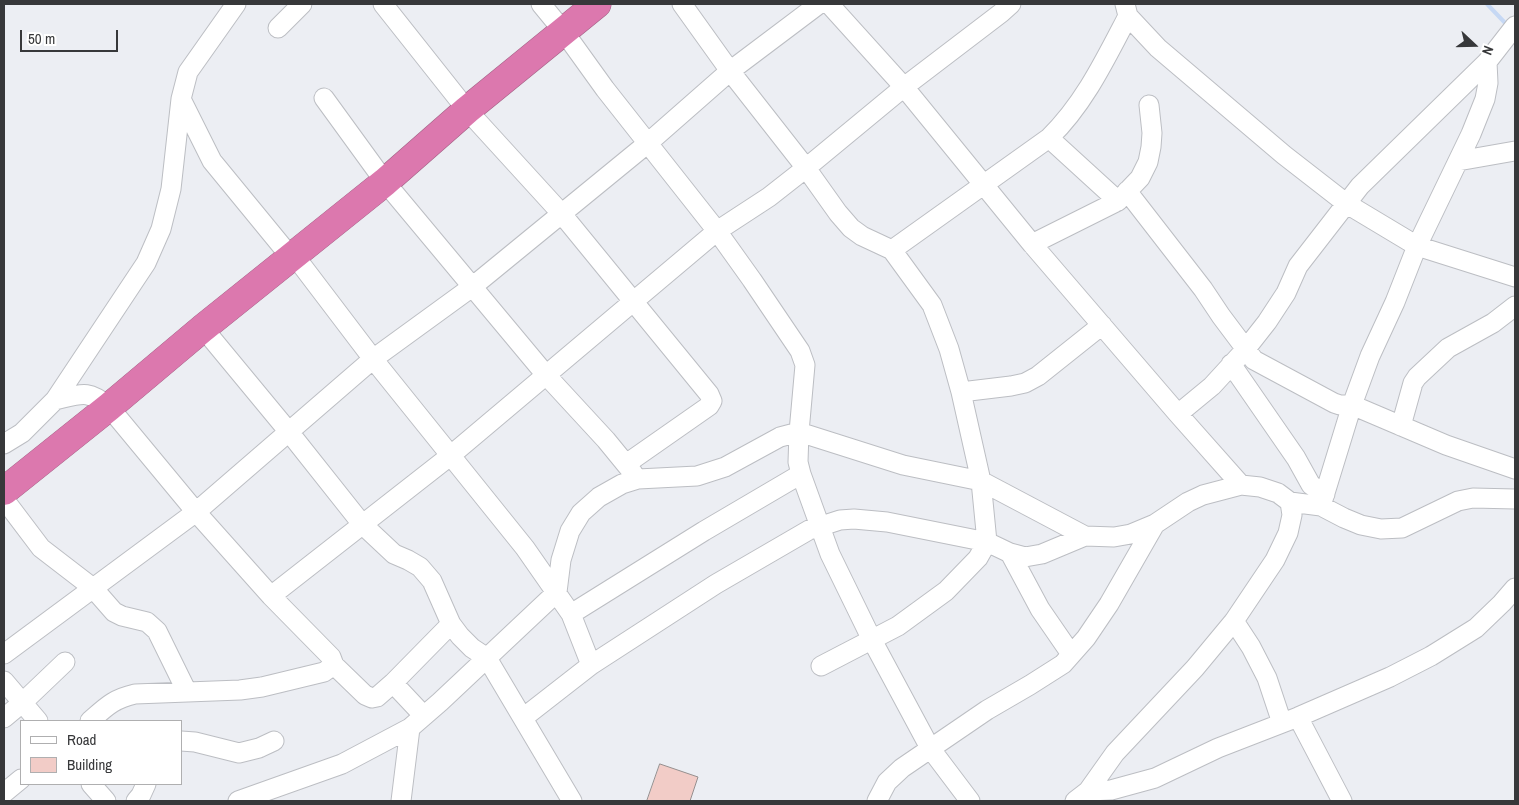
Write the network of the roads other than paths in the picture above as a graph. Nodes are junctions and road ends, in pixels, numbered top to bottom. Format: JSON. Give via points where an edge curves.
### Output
{"nodes":[{"id":1,"x":236,"y":4,"type":"edge"},
{"id":2,"x":302,"y":4,"type":"edge"},
{"id":3,"x":383,"y":4,"type":"edge"},
{"id":4,"x":541,"y":4,"type":"edge"},
{"id":5,"x":598,"y":4,"type":"edge"},
{"id":6,"x":682,"y":4,"type":"edge"},
{"id":7,"x":819,"y":4,"type":"edge"},
{"id":8,"x":829,"y":4,"type":"edge"},
{"id":9,"x":1011,"y":4,"type":"edge"},
{"id":10,"x":1126,"y":10,"type":"edge"},
{"id":11,"x":1515,"y":26,"type":"edge"},
{"id":12,"x":278,"y":28,"type":"dead end"},
{"id":13,"x":564,"y":32,"type":"junction"},
{"id":14,"x":1487,"y":62,"type":"junction"},
{"id":15,"x":730,"y":71,"type":"junction"},
{"id":16,"x":904,"y":87,"type":"junction"},
{"id":17,"x":324,"y":98,"type":"dead end"},
{"id":18,"x":181,"y":99,"type":"junction"},
{"id":19,"x":1149,"y":105,"type":"dead end"},
{"id":20,"x":467,"y":110,"type":"junction"},
{"id":21,"x":1049,"y":138,"type":"junction"},
{"id":22,"x":648,"y":144,"type":"junction"},
{"id":23,"x":1515,"y":151,"type":"edge"},
{"id":24,"x":1458,"y":161,"type":"junction"},
{"id":25,"x":806,"y":168,"type":"junction"},
{"id":26,"x":385,"y":182,"type":"junction"},
{"id":27,"x":984,"y":184,"type":"junction"},
{"id":28,"x":1122,"y":196,"type":"junction"},
{"id":29,"x":1347,"y":204,"type":"junction"},
{"id":30,"x":561,"y":213,"type":"junction"},
{"id":31,"x":717,"y":231,"type":"junction"},
{"id":32,"x":1032,"y":244,"type":"junction"},
{"id":33,"x":1418,"y":246,"type":"junction"},
{"id":34,"x":892,"y":250,"type":"junction"},
{"id":35,"x":294,"y":255,"type":"junction"},
{"id":36,"x":1515,"y":276,"type":"edge"},
{"id":37,"x":472,"y":287,"type":"junction"},
{"id":38,"x":634,"y":301,"type":"junction"},
{"id":39,"x":1515,"y":306,"type":"edge"},
{"id":40,"x":1102,"y":325,"type":"junction"},
{"id":41,"x":203,"y":328,"type":"junction"},
{"id":42,"x":1245,"y":350,"type":"junction"},
{"id":43,"x":373,"y":359,"type":"junction"},
{"id":44,"x":1232,"y":364,"type":"junction"},
{"id":45,"x":546,"y":375,"type":"junction"},
{"id":46,"x":961,"y":392,"type":"junction"},
{"id":47,"x":55,"y":400,"type":"junction"},
{"id":48,"x":1352,"y":405,"type":"junction"},
{"id":49,"x":109,"y":407,"type":"junction"},
{"id":50,"x":1178,"y":414,"type":"junction"},
{"id":51,"x":1401,"y":426,"type":"junction"},
{"id":52,"x":289,"y":432,"type":"junction"},
{"id":53,"x":799,"y":432,"type":"junction"},
{"id":54,"x":4,"y":444,"type":"edge"},
{"id":55,"x":450,"y":456,"type":"junction"},
{"id":56,"x":626,"y":464,"type":"junction"},
{"id":57,"x":1515,"y":469,"type":"edge"},
{"id":58,"x":801,"y":474,"type":"junction"},
{"id":59,"x":638,"y":480,"type":"junction"},
{"id":60,"x":981,"y":481,"type":"junction"},
{"id":61,"x":1241,"y":485,"type":"junction"},
{"id":62,"x":4,"y":491,"type":"edge"},
{"id":63,"x":4,"y":499,"type":"edge"},
{"id":64,"x":1515,"y":499,"type":"edge"},
{"id":65,"x":1323,"y":500,"type":"junction"},
{"id":66,"x":1290,"y":502,"type":"junction"},
{"id":67,"x":196,"y":512,"type":"junction"},
{"id":68,"x":362,"y":524,"type":"junction"},
{"id":69,"x":1155,"y":524,"type":"junction"},
{"id":70,"x":820,"y":526,"type":"junction"},
{"id":71,"x":1085,"y":536,"type":"junction"},
{"id":72,"x":987,"y":542,"type":"junction"},
{"id":73,"x":1010,"y":553,"type":"junction"},
{"id":74,"x":93,"y":588,"type":"junction"},
{"id":75,"x":1515,"y":588,"type":"edge"},
{"id":76,"x":557,"y":592,"type":"junction"},
{"id":77,"x":271,"y":596,"type":"junction"},
{"id":78,"x":571,"y":614,"type":"junction"},
{"id":79,"x":1234,"y":621,"type":"junction"},
{"id":80,"x":451,"y":624,"type":"junction"},
{"id":81,"x":872,"y":640,"type":"junction"},
{"id":82,"x":4,"y":654,"type":"edge"},
{"id":83,"x":1071,"y":654,"type":"junction"},
{"id":84,"x":487,"y":658,"type":"junction"},
{"id":85,"x":66,"y":662,"type":"dead end"},
{"id":86,"x":334,"y":665,"type":"junction"},
{"id":87,"x":591,"y":665,"type":"junction"},
{"id":88,"x":821,"y":666,"type":"dead end"},
{"id":89,"x":4,"y":681,"type":"edge"},
{"id":90,"x":394,"y":683,"type":"junction"},
{"id":91,"x":187,"y":692,"type":"junction"},
{"id":92,"x":22,"y":703,"type":"junction"},
{"id":93,"x":4,"y":718,"type":"edge"},
{"id":94,"x":523,"y":718,"type":"junction"},
{"id":95,"x":37,"y":720,"type":"edge"},
{"id":96,"x":91,"y":720,"type":"edge"},
{"id":97,"x":1290,"y":720,"type":"junction"},
{"id":98,"x":417,"y":722,"type":"junction"},
{"id":99,"x":182,"y":741,"type":"edge"},
{"id":100,"x":274,"y":741,"type":"dead end"},
{"id":101,"x":930,"y":748,"type":"junction"},
{"id":102,"x":20,"y":780,"type":"edge"},
{"id":103,"x":92,"y":785,"type":"edge"},
{"id":104,"x":146,"y":785,"type":"edge"},
{"id":105,"x":4,"y":793,"type":"edge"},
{"id":106,"x":1082,"y":796,"type":"edge"},
{"id":107,"x":106,"y":801,"type":"edge"},
{"id":108,"x":136,"y":801,"type":"edge"},
{"id":109,"x":238,"y":801,"type":"edge"},
{"id":110,"x":401,"y":801,"type":"edge"},
{"id":111,"x":572,"y":801,"type":"edge"},
{"id":112,"x":877,"y":801,"type":"edge"},
{"id":113,"x":970,"y":801,"type":"edge"},
{"id":114,"x":1342,"y":801,"type":"edge"}],
"edges":[{"from":1,"to":18,"type":"street","via":[[188,72]]},
{"from":2,"to":12,"type":"street"},
{"from":3,"to":20,"type":"street"},
{"from":4,"to":13,"type":"street"},
{"from":5,"to":13,"type":"highway"},
{"from":6,"to":15,"type":"street"},
{"from":7,"to":15,"type":"street"},
{"from":8,"to":16,"type":"street"},
{"from":9,"to":16,"type":"street"},
{"from":10,"to":21,"type":"street","via":[[1095,79],[1064,124]]},
{"from":10,"to":29,"type":"street","via":[[1165,54]]},
{"from":11,"to":14,"type":"street"},
{"from":13,"to":20,"type":"highway"},
{"from":13,"to":22,"type":"street"},
{"from":14,"to":24,"type":"street","via":[[1485,100]]},
{"from":14,"to":29,"type":"street","via":[[1360,186]]},
{"from":15,"to":22,"type":"street"},
{"from":15,"to":25,"type":"street"},
{"from":16,"to":25,"type":"street"},
{"from":16,"to":27,"type":"street"},
{"from":17,"to":26,"type":"street"},
{"from":18,"to":35,"type":"street","via":[[212,161],[285,250]]},
{"from":18,"to":47,"type":"street","via":[[171,189],[161,229],[146,263]]},
{"from":19,"to":28,"type":"street","via":[[1152,133],[1148,162],[1140,178]]},
{"from":20,"to":26,"type":"highway"},
{"from":20,"to":30,"type":"street"},
{"from":21,"to":27,"type":"street"},
{"from":21,"to":28,"type":"street"},
{"from":22,"to":30,"type":"street"},
{"from":22,"to":31,"type":"street"},
{"from":23,"to":24,"type":"street"},
{"from":24,"to":33,"type":"street"},
{"from":25,"to":31,"type":"street"},
{"from":25,"to":34,"type":"street","via":[[851,228]]},
{"from":26,"to":35,"type":"highway"},
{"from":26,"to":37,"type":"street"},
{"from":27,"to":32,"type":"street"},
{"from":27,"to":34,"type":"street"},
{"from":28,"to":32,"type":"street"},
{"from":28,"to":42,"type":"street","via":[[1203,289]]},
{"from":29,"to":33,"type":"street"},
{"from":29,"to":42,"type":"street","via":[[1298,266],[1286,293]]},
{"from":30,"to":37,"type":"street"},
{"from":30,"to":38,"type":"street"},
{"from":31,"to":38,"type":"street"},
{"from":31,"to":53,"type":"street","via":[[805,364]]},
{"from":32,"to":40,"type":"street"},
{"from":33,"to":36,"type":"street"},
{"from":33,"to":48,"type":"street"},
{"from":34,"to":46,"type":"street","via":[[932,305]]},
{"from":35,"to":41,"type":"highway"},
{"from":35,"to":43,"type":"street"},
{"from":37,"to":43,"type":"street"},
{"from":37,"to":45,"type":"street"},
{"from":38,"to":45,"type":"street"},
{"from":38,"to":56,"type":"street","via":[[710,394],[712,401]]},
{"from":39,"to":51,"type":"street","via":[[1493,323],[1448,348],[1416,377]]},
{"from":40,"to":46,"type":"street","via":[[1025,383]]},
{"from":40,"to":50,"type":"street"},
{"from":41,"to":49,"type":"highway"},
{"from":41,"to":52,"type":"street"},
{"from":42,"to":44,"type":"street"},
{"from":42,"to":48,"type":"street","via":[[1254,360],[1283,377],[1334,403]]},
{"from":43,"to":52,"type":"street"},
{"from":43,"to":55,"type":"street"},
{"from":44,"to":50,"type":"street","via":[[1212,386]]},
{"from":44,"to":65,"type":"street"},
{"from":45,"to":55,"type":"street"},
{"from":45,"to":56,"type":"street"},
{"from":46,"to":60,"type":"street"},
{"from":47,"to":49,"type":"street","via":[[88,394],[98,397]]},
{"from":47,"to":54,"type":"street","via":[[22,433]]},
{"from":48,"to":51,"type":"street"},
{"from":48,"to":65,"type":"street"},
{"from":49,"to":62,"type":"highway"},
{"from":49,"to":67,"type":"street"},
{"from":50,"to":61,"type":"street"},
{"from":51,"to":57,"type":"street"},
{"from":52,"to":67,"type":"street"},
{"from":52,"to":68,"type":"street"},
{"from":53,"to":58,"type":"street"},
{"from":53,"to":59,"type":"street","via":[[780,437],[726,467],[697,476]]},
{"from":53,"to":60,"type":"street","via":[[902,465]]},
{"from":55,"to":68,"type":"street"},
{"from":55,"to":76,"type":"street"},
{"from":56,"to":59,"type":"street"},
{"from":58,"to":70,"type":"street"},
{"from":58,"to":78,"type":"street"},
{"from":59,"to":76,"type":"street","via":[[622,484],[599,497],[581,513],[570,531],[561,560]]},
{"from":60,"to":71,"type":"street"},
{"from":60,"to":72,"type":"street"},
{"from":61,"to":66,"type":"street","via":[[1278,493]]},
{"from":61,"to":69,"type":"street","via":[[1203,495]]},
{"from":63,"to":74,"type":"street","via":[[41,548]]},
{"from":64,"to":65,"type":"street","via":[[1458,501],[1402,528],[1381,529],[1344,518]]},
{"from":65,"to":66,"type":"street"},
{"from":66,"to":79,"type":"street","via":[[1292,515],[1279,554]]},
{"from":67,"to":74,"type":"street"},
{"from":67,"to":77,"type":"street"},
{"from":68,"to":77,"type":"street"},
{"from":68,"to":80,"type":"street","via":[[394,554],[420,567],[432,581]]},
{"from":69,"to":71,"type":"street","via":[[1114,537]]},
{"from":69,"to":83,"type":"street","via":[[1110,604]]},
{"from":70,"to":72,"type":"street","via":[[854,519],[887,522]]},
{"from":70,"to":81,"type":"street","via":[[830,554]]},
{"from":70,"to":87,"type":"street","via":[[716,584]]},
{"from":71,"to":73,"type":"street","via":[[1042,554],[1026,557]]},
{"from":72,"to":73,"type":"street"},
{"from":72,"to":81,"type":"street","via":[[978,558],[946,591],[898,626]]},
{"from":73,"to":83,"type":"street","via":[[1040,609]]},
{"from":74,"to":82,"type":"street"},
{"from":74,"to":91,"type":"street","via":[[114,612],[147,622],[157,631]]},
{"from":75,"to":97,"type":"street","via":[[1476,628],[1431,656]]},
{"from":76,"to":78,"type":"street"},
{"from":76,"to":84,"type":"street"},
{"from":77,"to":86,"type":"street","via":[[331,658]]},
{"from":78,"to":87,"type":"street"},
{"from":79,"to":97,"type":"street"},
{"from":79,"to":106,"type":"street","via":[[1195,668],[1115,753]]},
{"from":80,"to":84,"type":"street","via":[[472,648]]},
{"from":80,"to":90,"type":"street"},
{"from":81,"to":88,"type":"street"},
{"from":81,"to":101,"type":"street"},
{"from":83,"to":101,"type":"street","via":[[1063,664]]},
{"from":84,"to":94,"type":"street"},
{"from":84,"to":98,"type":"street"},
{"from":85,"to":92,"type":"street"},
{"from":86,"to":90,"type":"street","via":[[372,698]]},
{"from":86,"to":91,"type":"street","via":[[324,672],[262,687]]},
{"from":87,"to":94,"type":"street"},
{"from":89,"to":92,"type":"street"},
{"from":90,"to":98,"type":"street"},
{"from":91,"to":96,"type":"street","via":[[122,697]]},
{"from":92,"to":93,"type":"street"},
{"from":92,"to":95,"type":"street"},
{"from":94,"to":111,"type":"street"},
{"from":97,"to":106,"type":"street","via":[[1218,748],[1155,778]]},
{"from":97,"to":114,"type":"street"},
{"from":98,"to":109,"type":"street","via":[[342,764]]},
{"from":98,"to":110,"type":"street"},
{"from":99,"to":100,"type":"street","via":[[239,753]]},
{"from":101,"to":112,"type":"street","via":[[887,782]]},
{"from":101,"to":113,"type":"street"},
{"from":102,"to":105,"type":"street"},
{"from":103,"to":107,"type":"street"},
{"from":104,"to":108,"type":"street"}]}
